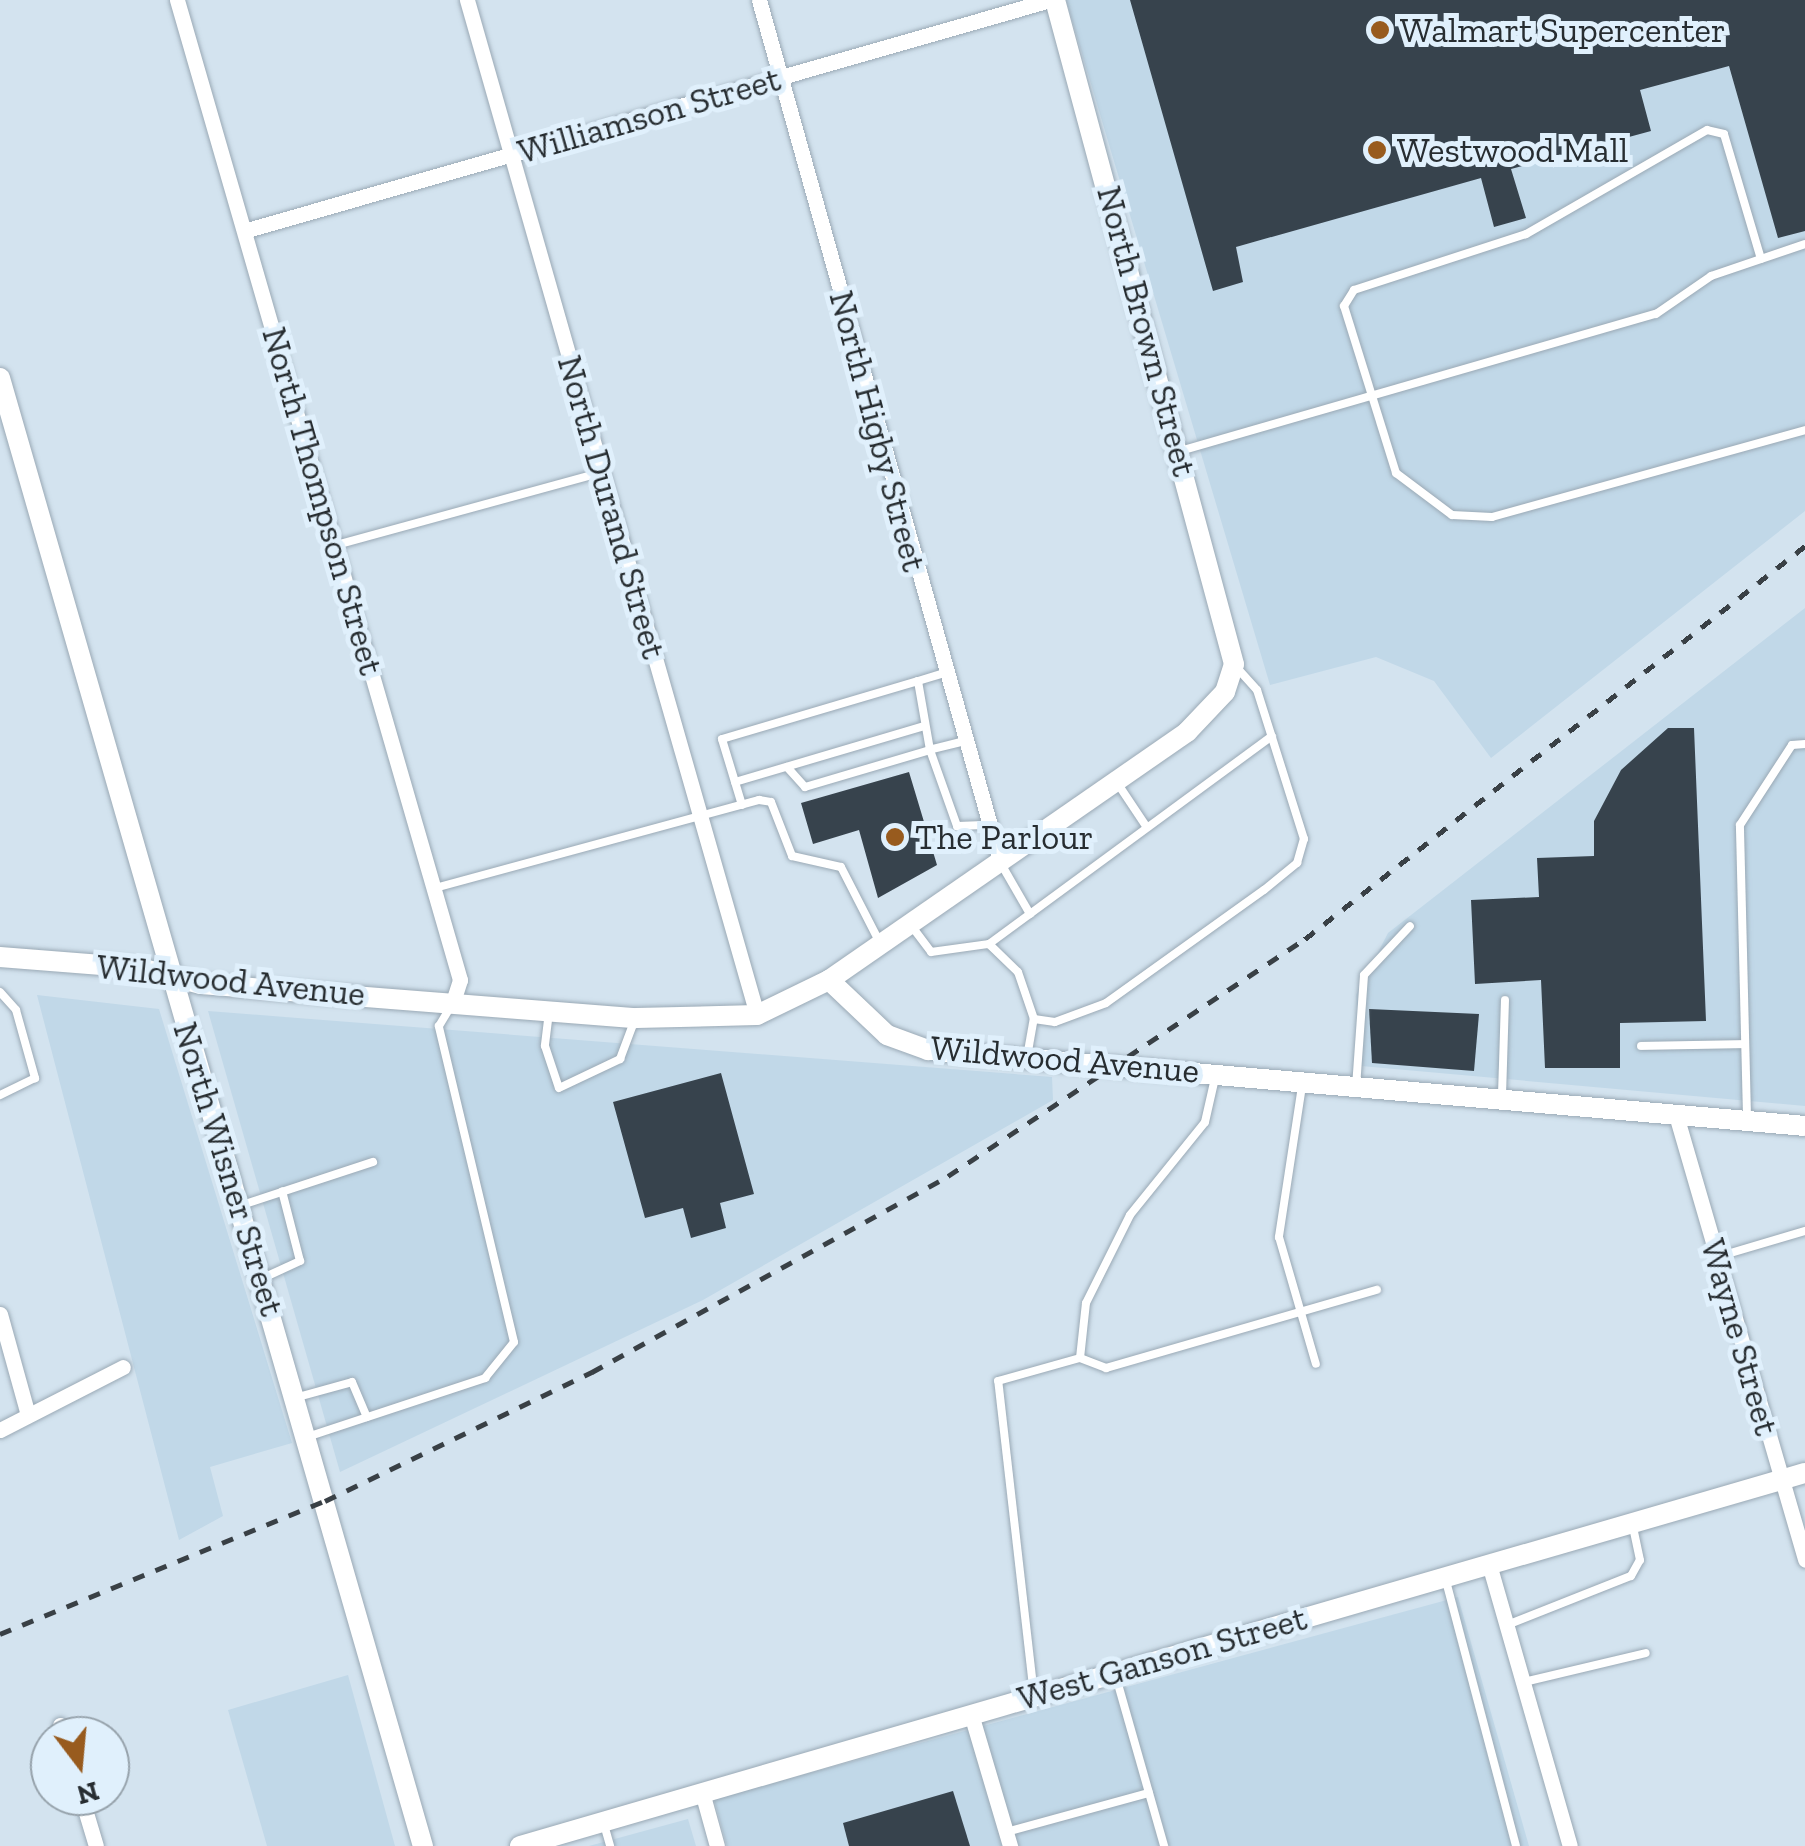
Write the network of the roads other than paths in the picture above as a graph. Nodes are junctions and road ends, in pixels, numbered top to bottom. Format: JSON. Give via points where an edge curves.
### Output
{"nodes":[{"id":1,"x":178,"y":0,"type":"edge"},
{"id":2,"x":467,"y":0,"type":"edge"},
{"id":3,"x":759,"y":0,"type":"edge"},
{"id":4,"x":1053,"y":0,"type":"edge"},
{"id":5,"x":781,"y":76,"type":"junction"},
{"id":6,"x":512,"y":154,"type":"junction"},
{"id":7,"x":247,"y":230,"type":"junction"},
{"id":8,"x":1805,"y":244,"type":"edge"},
{"id":9,"x":1762,"y":259,"type":"junction"},
{"id":10,"x":0,"y":378,"type":"edge"},
{"id":11,"x":1370,"y":399,"type":"junction"},
{"id":12,"x":1805,"y":430,"type":"edge"},
{"id":13,"x":1180,"y":451,"type":"junction"},
{"id":14,"x":602,"y":472,"type":"junction"},
{"id":15,"x":335,"y":545,"type":"junction"},
{"id":16,"x":1234,"y":664,"type":"junction"},
{"id":17,"x":945,"y":672,"type":"junction"},
{"id":18,"x":918,"y":682,"type":"junction"},
{"id":19,"x":924,"y":726,"type":"junction"},
{"id":20,"x":1272,"y":736,"type":"junction"},
{"id":21,"x":965,"y":741,"type":"junction"},
{"id":22,"x":1805,"y":744,"type":"edge"},
{"id":23,"x":930,"y":750,"type":"junction"},
{"id":24,"x":787,"y":766,"type":"junction"},
{"id":25,"x":1116,"y":781,"type":"junction"},
{"id":26,"x":735,"y":782,"type":"junction"},
{"id":27,"x":742,"y":805,"type":"junction"},
{"id":28,"x":700,"y":817,"type":"junction"},
{"id":29,"x":990,"y":826,"type":"junction"},
{"id":30,"x":1146,"y":826,"type":"junction"},
{"id":31,"x":1000,"y":861,"type":"junction"},
{"id":32,"x":434,"y":888,"type":"junction"},
{"id":33,"x":1030,"y":914,"type":"junction"},
{"id":34,"x":910,"y":924,"type":"junction"},
{"id":35,"x":1410,"y":926,"type":"dead end"},
{"id":36,"x":880,"y":943,"type":"junction"},
{"id":37,"x":989,"y":944,"type":"junction"},
{"id":38,"x":0,"y":957,"type":"edge"},
{"id":39,"x":171,"y":976,"type":"junction"},
{"id":40,"x":829,"y":980,"type":"junction"},
{"id":41,"x":0,"y":992,"type":"edge"},
{"id":42,"x":1505,"y":1000,"type":"dead end"},
{"id":43,"x":453,"y":1002,"type":"junction"},
{"id":44,"x":549,"y":1007,"type":"junction"},
{"id":45,"x":757,"y":1015,"type":"junction"},
{"id":46,"x":636,"y":1018,"type":"junction"},
{"id":47,"x":1034,"y":1019,"type":"junction"},
{"id":48,"x":1745,"y":1044,"type":"junction"},
{"id":49,"x":1641,"y":1046,"type":"dead end"},
{"id":50,"x":1027,"y":1057,"type":"junction"},
{"id":51,"x":1216,"y":1074,"type":"junction"},
{"id":52,"x":1302,"y":1082,"type":"junction"},
{"id":53,"x":1356,"y":1087,"type":"junction"},
{"id":54,"x":0,"y":1094,"type":"edge"},
{"id":55,"x":1502,"y":1100,"type":"junction"},
{"id":56,"x":1676,"y":1115,"type":"junction"},
{"id":57,"x":1748,"y":1121,"type":"junction"},
{"id":58,"x":1805,"y":1126,"type":"edge"},
{"id":59,"x":373,"y":1162,"type":"dead end"},
{"id":60,"x":282,"y":1191,"type":"junction"},
{"id":61,"x":242,"y":1205,"type":"junction"},
{"id":62,"x":1805,"y":1231,"type":"edge"},
{"id":63,"x":1717,"y":1257,"type":"junction"},
{"id":64,"x":263,"y":1278,"type":"junction"},
{"id":65,"x":1378,"y":1290,"type":"dead end"},
{"id":66,"x":1301,"y":1312,"type":"junction"},
{"id":67,"x":0,"y":1314,"type":"edge"},
{"id":68,"x":1080,"y":1358,"type":"junction"},
{"id":69,"x":1316,"y":1364,"type":"dead end"},
{"id":70,"x":123,"y":1366,"type":"dead end"},
{"id":71,"x":296,"y":1398,"type":"junction"},
{"id":72,"x":28,"y":1415,"type":"junction"},
{"id":73,"x":367,"y":1417,"type":"junction"},
{"id":74,"x":0,"y":1430,"type":"edge"},
{"id":75,"x":307,"y":1437,"type":"junction"},
{"id":76,"x":1805,"y":1473,"type":"edge"},
{"id":77,"x":1782,"y":1479,"type":"junction"},
{"id":78,"x":1632,"y":1523,"type":"junction"},
{"id":79,"x":1805,"y":1560,"type":"edge"},
{"id":80,"x":1489,"y":1564,"type":"junction"},
{"id":81,"x":1444,"y":1577,"type":"junction"},
{"id":82,"x":1507,"y":1625,"type":"junction"},
{"id":83,"x":1646,"y":1653,"type":"dead end"},
{"id":84,"x":1115,"y":1672,"type":"junction"},
{"id":85,"x":1524,"y":1682,"type":"junction"},
{"id":86,"x":1034,"y":1696,"type":"junction"},
{"id":87,"x":971,"y":1714,"type":"junction"},
{"id":88,"x":702,"y":1792,"type":"junction"},
{"id":89,"x":1149,"y":1793,"type":"junction"},
{"id":90,"x":87,"y":1816,"type":"edge"},
{"id":91,"x":603,"y":1820,"type":"junction"},
{"id":92,"x":1008,"y":1839,"type":"edge"},
{"id":93,"x":525,"y":1845,"type":"edge"},
{"id":94,"x":96,"y":1846,"type":"edge"},
{"id":95,"x":423,"y":1846,"type":"edge"},
{"id":96,"x":610,"y":1846,"type":"edge"},
{"id":97,"x":717,"y":1846,"type":"edge"},
{"id":98,"x":1164,"y":1846,"type":"edge"},
{"id":99,"x":1516,"y":1846,"type":"edge"},
{"id":100,"x":1570,"y":1846,"type":"edge"}],
"edges":[{"from":1,"to":7,"type":"street","name":"North Thompson Street"},
{"from":2,"to":6,"type":"street","name":"North Durand Street"},
{"from":3,"to":5,"type":"street","name":"North Higby Street"},
{"from":4,"to":5,"type":"street","name":"Williamson Street"},
{"from":4,"to":13,"type":"street","name":"North Brown Street"},
{"from":5,"to":6,"type":"street","name":"Williamson Street"},
{"from":5,"to":17,"type":"street","name":"North Higby Street"},
{"from":6,"to":7,"type":"street","name":"Williamson Street"},
{"from":6,"to":14,"type":"street","name":"North Durand Street"},
{"from":7,"to":15,"type":"street","name":"North Thompson Street"},
{"from":8,"to":9,"type":"lane"},
{"from":9,"to":11,"type":"lane","via":[[1711,276],[1656,314]]},
{"from":9,"to":11,"type":"lane","via":[[1724,134],[1707,130],[1526,234],[1354,290],[1344,306]]},
{"from":10,"to":39,"type":"street","name":"North Wisner Street"},
{"from":11,"to":12,"type":"lane","via":[[1396,472],[1452,516],[1492,517]]},
{"from":11,"to":13,"type":"lane"},
{"from":13,"to":16,"type":"street","name":"North Brown Street"},
{"from":14,"to":15,"type":"lane"},
{"from":14,"to":28,"type":"street","name":"North Durand Street"},
{"from":15,"to":32,"type":"street","name":"North Thompson Street"},
{"from":16,"to":20,"type":"lane","via":[[1256,690]]},
{"from":16,"to":25,"type":"street","via":[[1208,712]]},
{"from":17,"to":18,"type":"lane"},
{"from":17,"to":21,"type":"street","name":"North Higby Street"},
{"from":18,"to":19,"type":"lane"},
{"from":18,"to":26,"type":"lane","via":[[722,739]]},
{"from":19,"to":23,"type":"lane"},
{"from":19,"to":24,"type":"lane"},
{"from":20,"to":30,"type":"lane"},
{"from":20,"to":47,"type":"lane","via":[[1304,839],[1298,864],[1106,1003],[1072,1020]]},
{"from":21,"to":23,"type":"lane"},
{"from":21,"to":29,"type":"street","name":"North Higby Street"},
{"from":22,"to":48,"type":"lane","via":[[1792,745],[1740,825]]},
{"from":23,"to":24,"type":"lane","via":[[805,787]]},
{"from":23,"to":29,"type":"lane","via":[[957,826]]},
{"from":24,"to":26,"type":"lane"},
{"from":25,"to":30,"type":"lane"},
{"from":25,"to":31,"type":"street"},
{"from":26,"to":27,"type":"lane"},
{"from":27,"to":28,"type":"lane"},
{"from":27,"to":36,"type":"lane","via":[[771,802],[792,856],[840,867]]},
{"from":28,"to":32,"type":"lane"},
{"from":28,"to":45,"type":"street","name":"North Durand Street"},
{"from":29,"to":31,"type":"street","name":"North Higby Street"},
{"from":30,"to":33,"type":"lane"},
{"from":31,"to":33,"type":"lane"},
{"from":31,"to":34,"type":"street"},
{"from":32,"to":43,"type":"street","name":"North Thompson Street","via":[[460,980]]},
{"from":33,"to":37,"type":"lane"},
{"from":34,"to":36,"type":"street"},
{"from":34,"to":37,"type":"lane","via":[[932,952]]},
{"from":35,"to":53,"type":"lane","via":[[1364,975]]},
{"from":36,"to":40,"type":"street"},
{"from":37,"to":47,"type":"lane","via":[[1018,972]]},
{"from":38,"to":39,"type":"street","name":"Wildwood Avenue"},
{"from":39,"to":43,"type":"street","name":"Wildwood Avenue"},
{"from":39,"to":61,"type":"street","name":"North Wisner Street"},
{"from":40,"to":45,"type":"street","name":"Wildwood Avenue"},
{"from":40,"to":50,"type":"street","name":"Wildwood Avenue","via":[[887,1035],[928,1050]]},
{"from":41,"to":54,"type":"lane","via":[[16,1010],[35,1078]]},
{"from":42,"to":55,"type":"lane"},
{"from":43,"to":44,"type":"street","name":"Wildwood Avenue"},
{"from":43,"to":73,"type":"lane","via":[[439,1026],[514,1342],[484,1378]]},
{"from":44,"to":46,"type":"street","name":"Wildwood Avenue"},
{"from":44,"to":46,"type":"lane","via":[[544,1046],[560,1088],[620,1059]]},
{"from":45,"to":46,"type":"street","name":"Wildwood Avenue"},
{"from":47,"to":50,"type":"lane"},
{"from":48,"to":49,"type":"lane"},
{"from":48,"to":57,"type":"lane"},
{"from":50,"to":51,"type":"street","name":"Wildwood Avenue"},
{"from":51,"to":52,"type":"street","name":"Wildwood Avenue"},
{"from":51,"to":68,"type":"lane","via":[[1205,1122],[1130,1214],[1086,1303]]},
{"from":52,"to":53,"type":"street","name":"Wildwood Avenue"},
{"from":52,"to":66,"type":"lane","via":[[1280,1236]]},
{"from":53,"to":55,"type":"street","name":"Wildwood Avenue"},
{"from":55,"to":56,"type":"street","name":"Wildwood Avenue"},
{"from":56,"to":57,"type":"street","name":"Wildwood Avenue"},
{"from":56,"to":63,"type":"street","name":"Wayne Street"},
{"from":57,"to":58,"type":"street","name":"Wildwood Avenue"},
{"from":59,"to":60,"type":"lane"},
{"from":60,"to":61,"type":"lane"},
{"from":60,"to":64,"type":"lane","via":[[300,1260]]},
{"from":61,"to":64,"type":"street","name":"North Wisner Street"},
{"from":62,"to":63,"type":"lane"},
{"from":63,"to":77,"type":"street","name":"Wayne Street"},
{"from":64,"to":71,"type":"street","name":"North Wisner Street"},
{"from":65,"to":66,"type":"lane"},
{"from":66,"to":68,"type":"lane","via":[[1106,1368]]},
{"from":66,"to":69,"type":"lane"},
{"from":67,"to":72,"type":"street"},
{"from":68,"to":86,"type":"lane","via":[[998,1381]]},
{"from":70,"to":72,"type":"street"},
{"from":71,"to":73,"type":"lane","via":[[352,1382]]},
{"from":71,"to":75,"type":"street","name":"North Wisner Street"},
{"from":72,"to":74,"type":"street"},
{"from":73,"to":75,"type":"lane"},
{"from":75,"to":95,"type":"street","name":"North Wisner Street"},
{"from":76,"to":77,"type":"street","name":"West Ganson Street"},
{"from":77,"to":78,"type":"street","name":"West Ganson Street"},
{"from":77,"to":79,"type":"street","name":"Wayne Street"},
{"from":78,"to":80,"type":"street","name":"West Ganson Street"},
{"from":78,"to":82,"type":"lane","via":[[1640,1560],[1631,1576]]},
{"from":80,"to":81,"type":"street","name":"West Ganson Street"},
{"from":80,"to":82,"type":"street"},
{"from":81,"to":84,"type":"street","name":"West Ganson Street"},
{"from":81,"to":99,"type":"lane"},
{"from":82,"to":85,"type":"street"},
{"from":83,"to":85,"type":"lane"},
{"from":84,"to":86,"type":"street","name":"West Ganson Street"},
{"from":84,"to":89,"type":"lane"},
{"from":85,"to":100,"type":"street"},
{"from":86,"to":87,"type":"street","name":"West Ganson Street"},
{"from":87,"to":88,"type":"street","name":"West Ganson Street"},
{"from":87,"to":92,"type":"street"},
{"from":88,"to":91,"type":"street","name":"West Ganson Street"},
{"from":88,"to":97,"type":"street"},
{"from":89,"to":92,"type":"lane"},
{"from":89,"to":98,"type":"lane"},
{"from":90,"to":94,"type":"street"},
{"from":91,"to":93,"type":"street","name":"West Ganson Street"},
{"from":91,"to":96,"type":"lane"}]}
